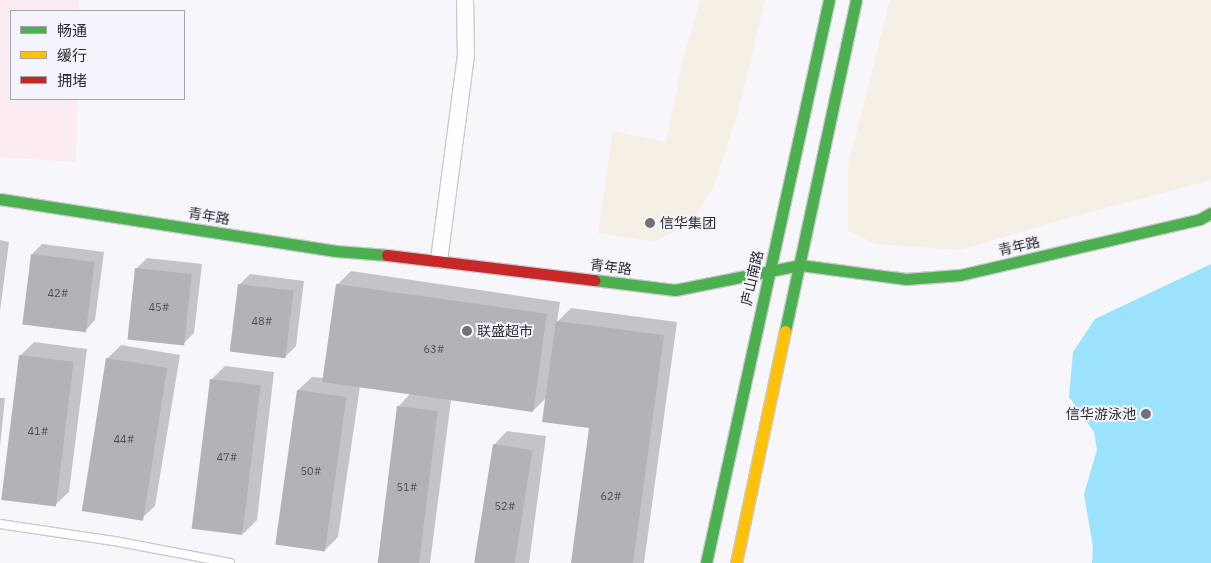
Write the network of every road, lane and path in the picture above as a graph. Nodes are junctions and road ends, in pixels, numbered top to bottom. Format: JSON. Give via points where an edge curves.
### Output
{"nodes":[{"id":1,"x":465,"y":0,"type":"edge"},
{"id":2,"x":829,"y":0,"type":"edge"},
{"id":3,"x":856,"y":0,"type":"edge"},
{"id":4,"x":0,"y":199,"type":"edge"},
{"id":5,"x":1211,"y":213,"type":"edge"},
{"id":6,"x":439,"y":260,"type":"junction"},
{"id":7,"x":800,"y":264,"type":"junction"},
{"id":8,"x":769,"y":271,"type":"junction"},
{"id":9,"x":0,"y":524,"type":"edge"},
{"id":10,"x":230,"y":563,"type":"edge"},
{"id":11,"x":706,"y":563,"type":"edge"},
{"id":12,"x":736,"y":563,"type":"edge"}],
"edges":[{"from":1,"to":6,"type":"street","via":[[466,56]]},
{"from":2,"to":8,"type":"main road","name":"庐山南路"},
{"from":3,"to":7,"type":"main road"},
{"from":4,"to":6,"type":"main road","name":"青年路","via":[[336,251]]},
{"from":5,"to":7,"type":"main road","name":"青年路","via":[[960,275],[906,279]]},
{"from":6,"to":8,"type":"main road","name":"青年路","via":[[675,290]]},
{"from":7,"to":8,"type":"main road","name":"青年路"},
{"from":7,"to":12,"type":"main road"},
{"from":8,"to":11,"type":"main road","name":"庐山南路"},
{"from":9,"to":10,"type":"lane"}]}
